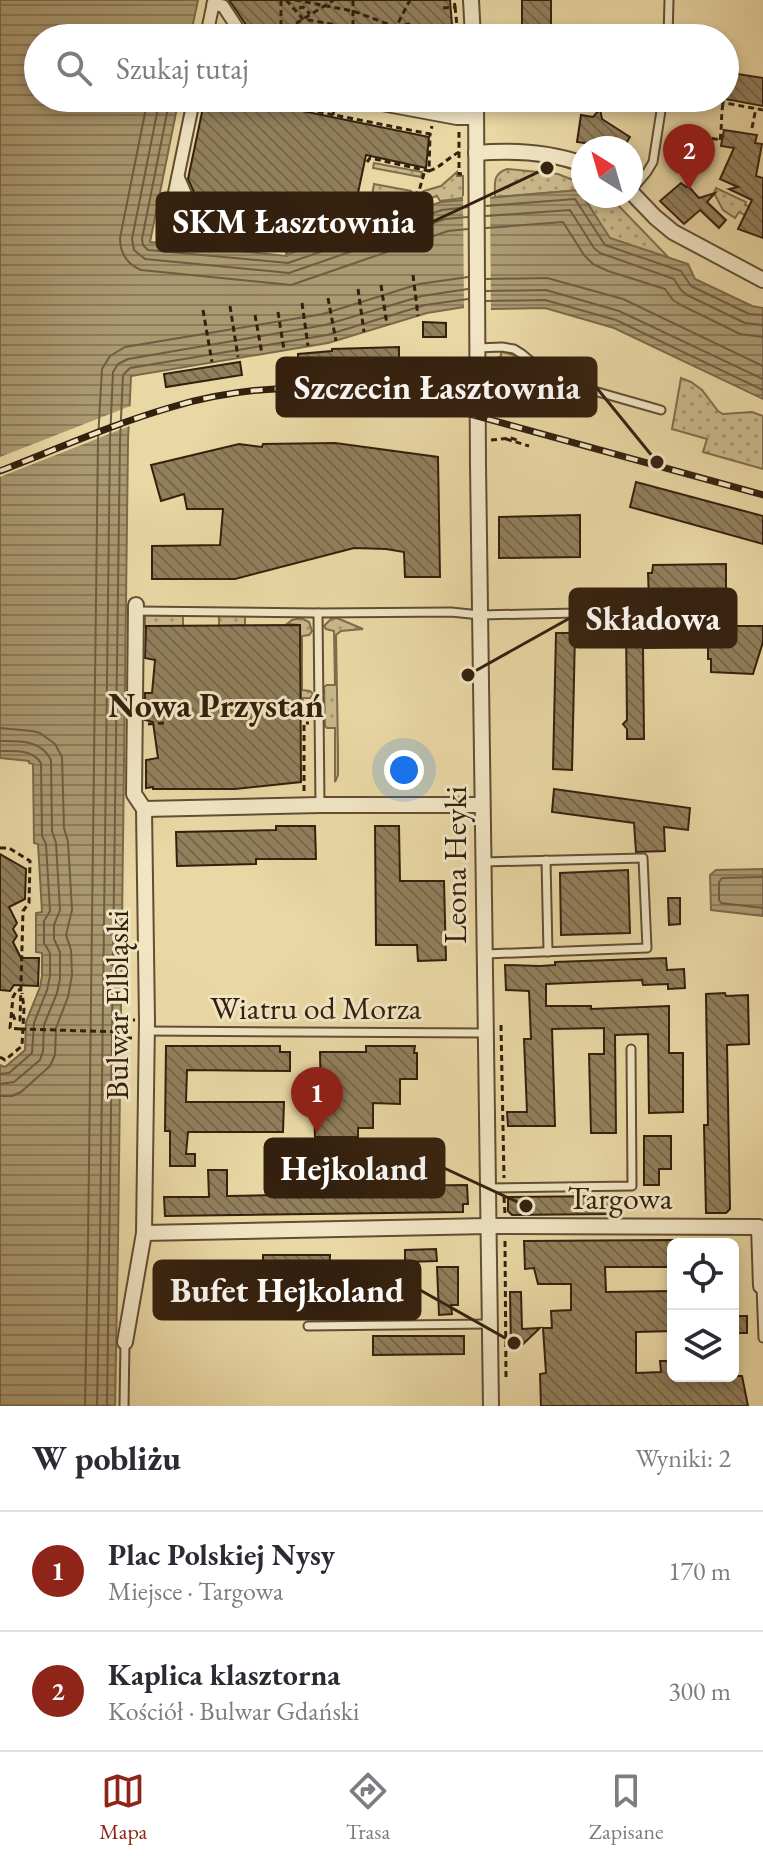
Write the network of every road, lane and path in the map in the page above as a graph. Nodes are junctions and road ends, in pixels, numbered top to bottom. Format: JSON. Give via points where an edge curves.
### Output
{"nodes":[{"id":1,"x":284,"y":0,"type":"edge"},
{"id":2,"x":298,"y":0,"type":"edge"},
{"id":3,"x":334,"y":0,"type":"edge"},
{"id":4,"x":353,"y":0,"type":"edge"},
{"id":5,"x":410,"y":0,"type":"edge"},
{"id":6,"x":454,"y":0,"type":"edge"},
{"id":7,"x":471,"y":0,"type":"edge"},
{"id":8,"x":669,"y":0,"type":"edge"},
{"id":9,"x":214,"y":2,"type":"edge"},
{"id":10,"x":324,"y":5,"type":"junction"},
{"id":11,"x":455,"y":7,"type":"junction"},
{"id":12,"x":443,"y":8,"type":"dead end"},
{"id":13,"x":298,"y":9,"type":"junction"},
{"id":14,"x":353,"y":11,"type":"junction"},
{"id":15,"x":310,"y":14,"type":"junction"},
{"id":16,"x":303,"y":19,"type":"junction"},
{"id":17,"x":413,"y":23,"type":"dead end"},
{"id":18,"x":209,"y":24,"type":"edge"},
{"id":19,"x":235,"y":24,"type":"edge"},
{"id":20,"x":281,"y":24,"type":"edge"},
{"id":21,"x":295,"y":24,"type":"edge"},
{"id":22,"x":331,"y":24,"type":"edge"},
{"id":23,"x":353,"y":24,"type":"edge"},
{"id":24,"x":388,"y":24,"type":"edge"},
{"id":25,"x":398,"y":24,"type":"edge"},
{"id":26,"x":409,"y":24,"type":"edge"},
{"id":27,"x":457,"y":24,"type":"edge"},
{"id":28,"x":472,"y":24,"type":"edge"},
{"id":29,"x":668,"y":24,"type":"edge"},
{"id":30,"x":739,"y":105,"type":"edge"},
{"id":31,"x":756,"y":108,"type":"junction"},
{"id":32,"x":763,"y":110,"type":"edge"},
{"id":33,"x":191,"y":112,"type":"edge"},
{"id":34,"x":317,"y":112,"type":"edge"},
{"id":35,"x":334,"y":112,"type":"edge"},
{"id":36,"x":429,"y":112,"type":"edge"},
{"id":37,"x":476,"y":112,"type":"edge"},
{"id":38,"x":661,"y":112,"type":"edge"},
{"id":39,"x":722,"y":112,"type":"edge"},
{"id":40,"x":434,"y":113,"type":"junction"},
{"id":41,"x":333,"y":115,"type":"junction"},
{"id":42,"x":459,"y":117,"type":"junction"},
{"id":43,"x":476,"y":117,"type":"junction"},
{"id":44,"x":752,"y":128,"type":"dead end"},
{"id":45,"x":430,"y":134,"type":"junction"},
{"id":46,"x":702,"y":137,"type":"dead end"},
{"id":47,"x":476,"y":153,"type":"junction"},
{"id":48,"x":571,"y":161,"type":"edge"},
{"id":49,"x":367,"y":162,"type":"dead end"},
{"id":50,"x":427,"y":171,"type":"junction"},
{"id":51,"x":178,"y":177,"type":"junction"},
{"id":52,"x":643,"y":177,"type":"edge"},
{"id":53,"x":643,"y":204,"type":"edge"},
{"id":54,"x":204,"y":236,"type":"junction"},
{"id":55,"x":286,"y":242,"type":"joint"},
{"id":56,"x":413,"y":275,"type":"dead end"},
{"id":57,"x":763,"y":280,"type":"edge"},
{"id":58,"x":381,"y":285,"type":"dead end"},
{"id":59,"x":358,"y":289,"type":"dead end"},
{"id":60,"x":328,"y":298,"type":"dead end"},
{"id":61,"x":302,"y":303,"type":"dead end"},
{"id":62,"x":230,"y":306,"type":"dead end"},
{"id":63,"x":203,"y":310,"type":"dead end"},
{"id":64,"x":278,"y":312,"type":"dead end"},
{"id":65,"x":255,"y":315,"type":"dead end"},
{"id":66,"x":418,"y":316,"type":"dead end"},
{"id":67,"x":387,"y":325,"type":"dead end"},
{"id":68,"x":364,"y":332,"type":"dead end"},
{"id":69,"x":336,"y":341,"type":"dead end"},
{"id":70,"x":308,"y":346,"type":"dead end"},
{"id":71,"x":477,"y":348,"type":"junction"},
{"id":72,"x":284,"y":350,"type":"dead end"},
{"id":73,"x":262,"y":354,"type":"dead end"},
{"id":74,"x":238,"y":357,"type":"dead end"},
{"id":75,"x":212,"y":362,"type":"dead end"},
{"id":76,"x":500,"y":380,"type":"dead end"},
{"id":77,"x":541,"y":405,"type":"dead end"},
{"id":78,"x":530,"y":408,"type":"dead end"},
{"id":79,"x":661,"y":410,"type":"dead end"},
{"id":80,"x":540,"y":411,"type":"dead end"},
{"id":81,"x":504,"y":439,"type":"junction"},
{"id":82,"x":491,"y":440,"type":"dead end"},
{"id":83,"x":517,"y":440,"type":"dead end"},
{"id":84,"x":529,"y":446,"type":"dead end"},
{"id":85,"x":136,"y":608,"type":"joint"},
{"id":86,"x":623,"y":612,"type":"dead end"},
{"id":87,"x":318,"y":613,"type":"junction"},
{"id":88,"x":480,"y":615,"type":"junction"},
{"id":89,"x":304,"y":723,"type":"junction"},
{"id":90,"x":319,"y":723,"type":"junction"},
{"id":91,"x":297,"y":724,"type":"dead end"},
{"id":92,"x":304,"y":791,"type":"dead end"},
{"id":93,"x":320,"y":805,"type":"junction"},
{"id":94,"x":482,"y":805,"type":"junction"},
{"id":95,"x":144,"y":809,"type":"junction"},
{"id":96,"x":0,"y":848,"type":"edge"},
{"id":97,"x":546,"y":860,"type":"junction"},
{"id":98,"x":483,"y":862,"type":"junction"},
{"id":99,"x":548,"y":952,"type":"junction"},
{"id":100,"x":484,"y":954,"type":"junction"},
{"id":101,"x":21,"y":990,"type":"junction"},
{"id":102,"x":12,"y":1012,"type":"junction"},
{"id":103,"x":501,"y":1016,"type":"dead end"},
{"id":104,"x":126,"y":1022,"type":"dead end"},
{"id":105,"x":23,"y":1024,"type":"junction"},
{"id":106,"x":19,"y":1029,"type":"junction"},
{"id":107,"x":147,"y":1031,"type":"junction"},
{"id":108,"x":484,"y":1033,"type":"junction"},
{"id":109,"x":631,"y":1049,"type":"dead end"},
{"id":110,"x":0,"y":1057,"type":"edge"},
{"id":111,"x":487,"y":1188,"type":"junction"},
{"id":112,"x":504,"y":1188,"type":"junction"},
{"id":113,"x":488,"y":1226,"type":"junction"},
{"id":114,"x":505,"y":1226,"type":"junction"},
{"id":115,"x":144,"y":1233,"type":"junction"},
{"id":116,"x":761,"y":1286,"type":"joint"},
{"id":117,"x":490,"y":1324,"type":"junction"},
{"id":118,"x":308,"y":1326,"type":"dead end"},
{"id":119,"x":763,"y":1338,"type":"edge"},
{"id":120,"x":125,"y":1342,"type":"joint"},
{"id":121,"x":506,"y":1391,"type":"dead end"},
{"id":122,"x":124,"y":1406,"type":"edge"},
{"id":123,"x":491,"y":1406,"type":"edge"}],
"edges":[{"from":1,"to":13,"type":"path"},
{"from":1,"to":20,"type":"path"},
{"from":2,"to":10,"type":"path"},
{"from":2,"to":13,"type":"path"},
{"from":3,"to":10,"type":"path"},
{"from":4,"to":14,"type":"path"},
{"from":5,"to":25,"type":"path"},
{"from":6,"to":11,"type":"path"},
{"from":7,"to":28,"type":"street"},
{"from":8,"to":29,"type":"lane"},
{"from":9,"to":18,"type":"street"},
{"from":9,"to":19,"type":"street"},
{"from":10,"to":14,"type":"path"},
{"from":10,"to":15,"type":"path"},
{"from":11,"to":12,"type":"path"},
{"from":11,"to":27,"type":"path"},
{"from":13,"to":15,"type":"path"},
{"from":13,"to":16,"type":"path"},
{"from":14,"to":23,"type":"path"},
{"from":14,"to":24,"type":"path"},
{"from":15,"to":16,"type":"path"},
{"from":16,"to":21,"type":"path"},
{"from":16,"to":22,"type":"path"},
{"from":17,"to":26,"type":"path"},
{"from":30,"to":31,"type":"path"},
{"from":31,"to":32,"type":"path"},
{"from":31,"to":44,"type":"path"},
{"from":33,"to":51,"type":"street"},
{"from":34,"to":41,"type":"path"},
{"from":35,"to":41,"type":"path"},
{"from":36,"to":40,"type":"street"},
{"from":37,"to":43,"type":"street","name":"Leona Heyki"},
{"from":38,"to":52,"type":"lane","via":[[653,162]]},
{"from":39,"to":46,"type":"path","via":[[721,140]]},
{"from":40,"to":42,"type":"street"},
{"from":40,"to":45,"type":"path"},
{"from":41,"to":45,"type":"path"},
{"from":42,"to":43,"type":"street"},
{"from":42,"to":50,"type":"path","via":[[459,152]]},
{"from":43,"to":47,"type":"street","name":"Leona Heyki"},
{"from":45,"to":50,"type":"path"},
{"from":47,"to":48,"type":"street"},
{"from":47,"to":71,"type":"street","name":"Leona Heyki"},
{"from":49,"to":50,"type":"path","via":[[370,158]]},
{"from":50,"to":55,"type":"path","via":[[409,200]]},
{"from":51,"to":54,"type":"street"},
{"from":51,"to":54,"type":"street","via":[[169,230]]},
{"from":53,"to":57,"type":"street","via":[[680,237]]},
{"from":54,"to":55,"type":"street"},
{"from":56,"to":66,"type":"path"},
{"from":58,"to":67,"type":"path"},
{"from":59,"to":68,"type":"path"},
{"from":60,"to":69,"type":"path"},
{"from":61,"to":70,"type":"path"},
{"from":62,"to":74,"type":"path"},
{"from":63,"to":75,"type":"path"},
{"from":64,"to":72,"type":"path"},
{"from":65,"to":73,"type":"path"},
{"from":71,"to":79,"type":"lane","via":[[512,348],[552,379]]},
{"from":71,"to":88,"type":"street","name":"Leona Heyki"},
{"from":76,"to":78,"type":"path","via":[[498,388],[533,398]]},
{"from":77,"to":80,"type":"path"},
{"from":81,"to":82,"type":"path"},
{"from":81,"to":83,"type":"path"},
{"from":81,"to":84,"type":"path"},
{"from":85,"to":87,"type":"lane"},
{"from":85,"to":95,"type":"street","name":"Bulwar Elbląski","via":[[134,794]]},
{"from":86,"to":88,"type":"lane"},
{"from":87,"to":88,"type":"lane"},
{"from":87,"to":90,"type":"lane"},
{"from":88,"to":94,"type":"street","name":"Leona Heyki"},
{"from":89,"to":90,"type":"path"},
{"from":89,"to":91,"type":"path"},
{"from":89,"to":92,"type":"path"},
{"from":90,"to":93,"type":"lane"},
{"from":93,"to":94,"type":"street"},
{"from":93,"to":95,"type":"street"},
{"from":94,"to":98,"type":"street","name":"Leona Heyki"},
{"from":95,"to":107,"type":"street","name":"Bulwar Elbląski"},
{"from":96,"to":101,"type":"path","via":[[30,861]]},
{"from":97,"to":98,"type":"lane"},
{"from":97,"to":99,"type":"lane"},
{"from":97,"to":99,"type":"lane","via":[[643,858],[647,948]]},
{"from":98,"to":100,"type":"street","name":"Leona Heyki"},
{"from":99,"to":100,"type":"lane"},
{"from":100,"to":108,"type":"street","name":"Leona Heyki"},
{"from":101,"to":102,"type":"path","via":[[13,997]]},
{"from":101,"to":102,"type":"path","via":[[20,1020]]},
{"from":101,"to":105,"type":"path"},
{"from":102,"to":106,"type":"path","via":[[10,1028]]},
{"from":103,"to":112,"type":"path"},
{"from":104,"to":106,"type":"path","bridge":true,"via":[[125,1034]]},
{"from":105,"to":106,"type":"path"},
{"from":105,"to":110,"type":"path","via":[[22,1046],[5,1060]]},
{"from":107,"to":108,"type":"lane","name":"Wiatru od Morza"},
{"from":107,"to":115,"type":"street","name":"Bulwar Elbląski"},
{"from":108,"to":111,"type":"street","name":"Leona Heyki"},
{"from":109,"to":112,"type":"lane","via":[[632,1186]]},
{"from":111,"to":112,"type":"lane"},
{"from":111,"to":113,"type":"street","name":"Leona Heyki"},
{"from":112,"to":114,"type":"path"},
{"from":113,"to":114,"type":"street","name":"Targowa"},
{"from":113,"to":115,"type":"street","name":"Targowa"},
{"from":113,"to":117,"type":"street","name":"Leona Heyki"},
{"from":114,"to":116,"type":"street","name":"Targowa","via":[[759,1227]]},
{"from":114,"to":121,"type":"path"},
{"from":115,"to":120,"type":"street","name":"Bulwar Elbląski"},
{"from":116,"to":119,"type":"lane"},
{"from":117,"to":118,"type":"lane"},
{"from":117,"to":123,"type":"street","name":"Leona Heyki"},
{"from":120,"to":122,"type":"lane","name":"Bulwar Elbląski"}]}
